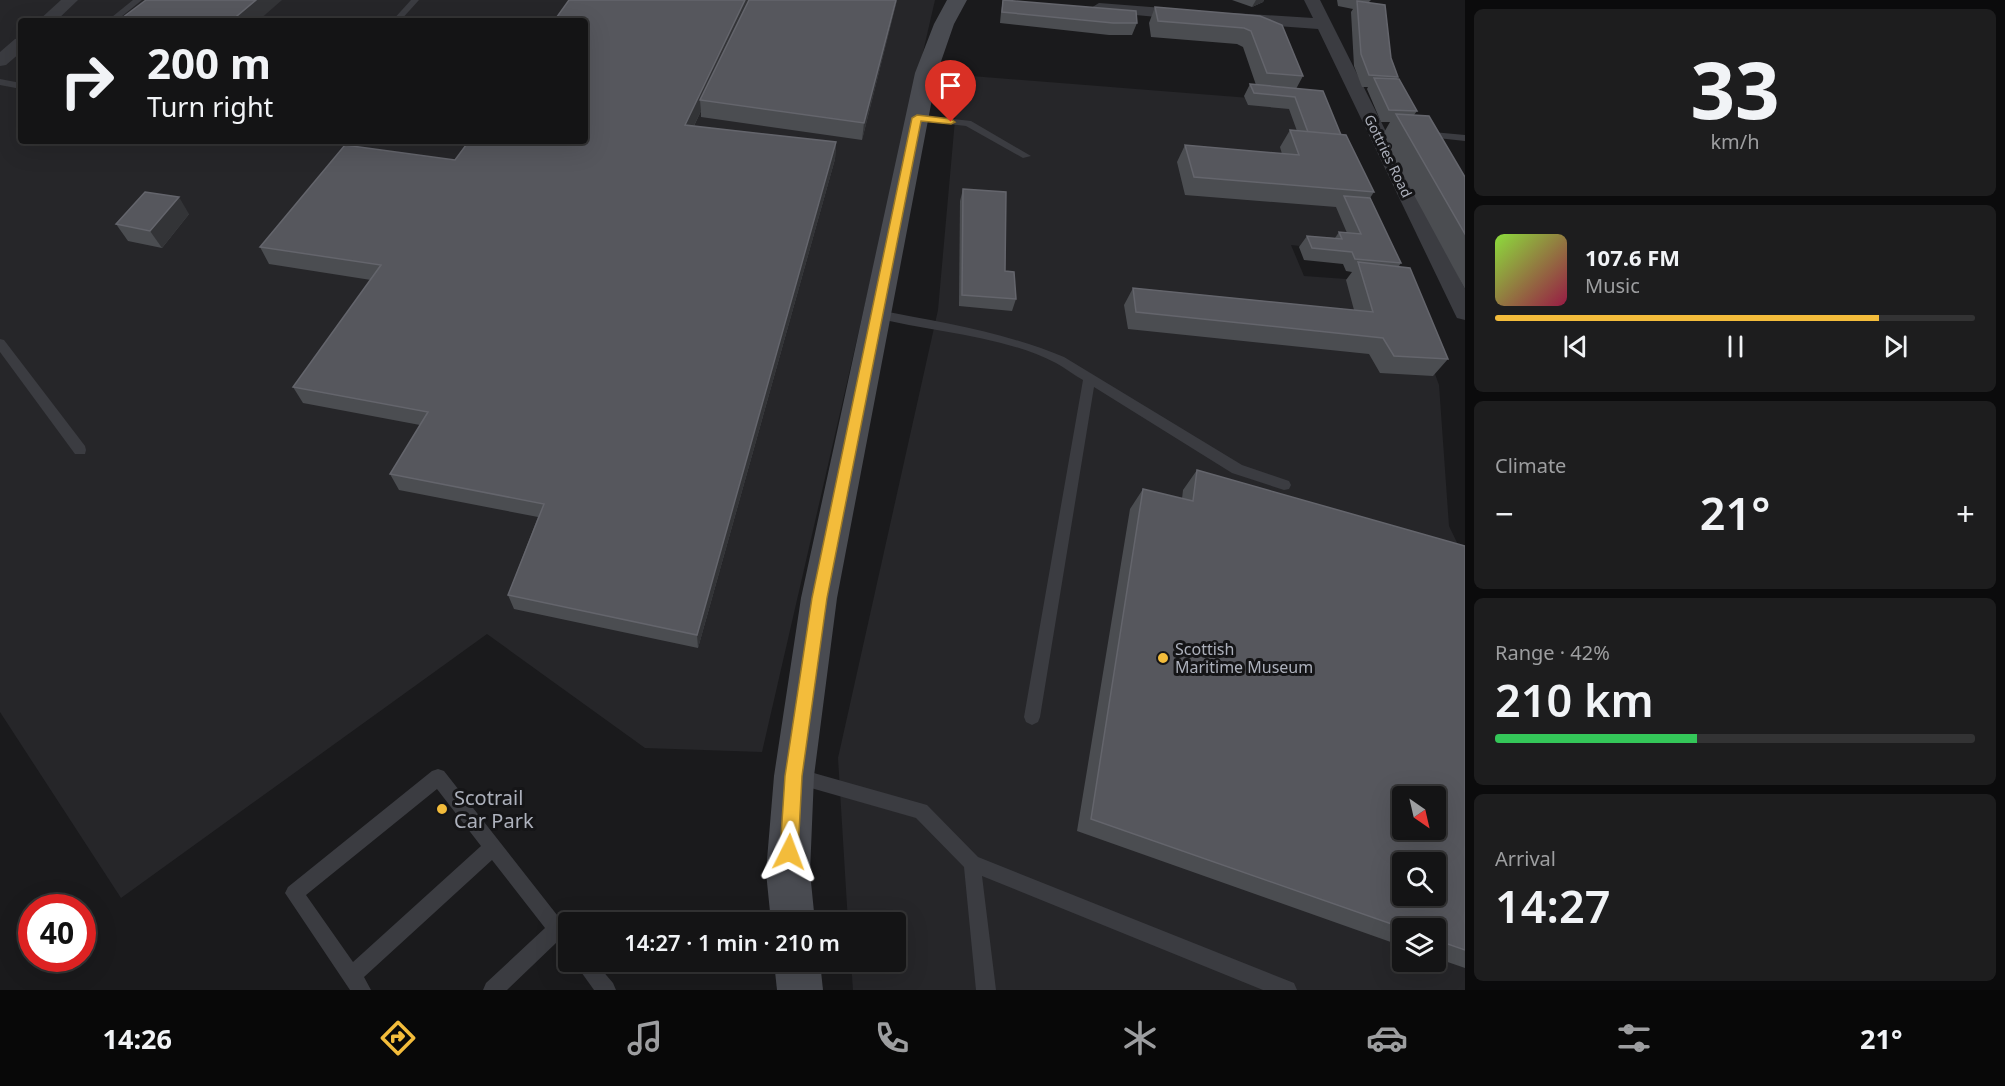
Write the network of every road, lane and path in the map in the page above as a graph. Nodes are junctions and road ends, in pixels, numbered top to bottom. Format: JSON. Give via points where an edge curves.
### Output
{"nodes":[{"id":1,"x":70,"y":0,"type":"edge"},
{"id":2,"x":138,"y":0,"type":"edge"},
{"id":3,"x":415,"y":0,"type":"edge"},
{"id":4,"x":957,"y":0,"type":"edge"},
{"id":5,"x":1312,"y":0,"type":"edge"},
{"id":6,"x":1081,"y":7,"type":"edge"},
{"id":7,"x":49,"y":18,"type":"edge"},
{"id":8,"x":115,"y":18,"type":"edge"},
{"id":9,"x":399,"y":18,"type":"edge"},
{"id":10,"x":1323,"y":24,"type":"junction"},
{"id":11,"x":18,"y":46,"type":"edge"},
{"id":12,"x":0,"y":61,"type":"edge"},
{"id":13,"x":0,"y":82,"type":"edge"},
{"id":14,"x":18,"y":85,"type":"edge"},
{"id":15,"x":917,"y":118,"type":"junction"},
{"id":16,"x":1409,"y":132,"type":"edge"},
{"id":17,"x":1465,"y":138,"type":"edge"},
{"id":18,"x":1026,"y":156,"type":"dead end"},
{"id":19,"x":1465,"y":312,"type":"edge"},
{"id":20,"x":877,"y":314,"type":"junction"},
{"id":21,"x":0,"y":343,"type":"edge"},
{"id":22,"x":1089,"y":380,"type":"junction"},
{"id":23,"x":80,"y":450,"type":"dead end"},
{"id":24,"x":1284,"y":485,"type":"dead end"},
{"id":25,"x":1032,"y":717,"type":"dead end"},
{"id":26,"x":794,"y":776,"type":"junction"},
{"id":27,"x":492,"y":848,"type":"junction"},
{"id":28,"x":972,"y":863,"type":"junction"},
{"id":29,"x":792,"y":912,"type":"edge"},
{"id":30,"x":558,"y":930,"type":"edge"},
{"id":31,"x":558,"y":940,"type":"edge"},
{"id":32,"x":591,"y":972,"type":"edge"},
{"id":33,"x":798,"y":972,"type":"edge"},
{"id":34,"x":356,"y":983,"type":"edge"},
{"id":35,"x":493,"y":990,"type":"edge"},
{"id":36,"x":606,"y":990,"type":"edge"},
{"id":37,"x":800,"y":990,"type":"edge"},
{"id":38,"x":986,"y":990,"type":"edge"},
{"id":39,"x":1287,"y":990,"type":"edge"}],
"edges":[{"from":1,"to":7,"type":"street"},
{"from":2,"to":8,"type":"lane"},
{"from":3,"to":9,"type":"lane"},
{"from":4,"to":15,"type":"street","via":[[926,73]]},
{"from":5,"to":10,"type":"street","name":"Gottries Road"},
{"from":6,"to":10,"type":"street"},
{"from":10,"to":19,"type":"street","name":"Gottries Road","via":[[1381,130]]},
{"from":11,"to":12,"type":"street"},
{"from":13,"to":14,"type":"lane"},
{"from":15,"to":18,"type":"lane","via":[[968,123]]},
{"from":15,"to":20,"type":"street"},
{"from":16,"to":17,"type":"lane"},
{"from":20,"to":22,"type":"lane","via":[[1031,348],[1060,360]]},
{"from":20,"to":26,"type":"street","via":[[819,598]]},
{"from":21,"to":23,"type":"lane"},
{"from":22,"to":24,"type":"lane","via":[[1237,469]]},
{"from":22,"to":25,"type":"lane"},
{"from":26,"to":28,"type":"lane","via":[[921,811]]},
{"from":26,"to":29,"type":"street","via":[[788,872]]},
{"from":27,"to":30,"type":"lane"},
{"from":27,"to":34,"type":"lane"},
{"from":27,"to":34,"type":"lane","via":[[438,777],[294,893]]},
{"from":28,"to":38,"type":"lane"},
{"from":28,"to":39,"type":"lane"},
{"from":31,"to":35,"type":"lane"},
{"from":32,"to":36,"type":"lane"},
{"from":33,"to":37,"type":"street"}]}
